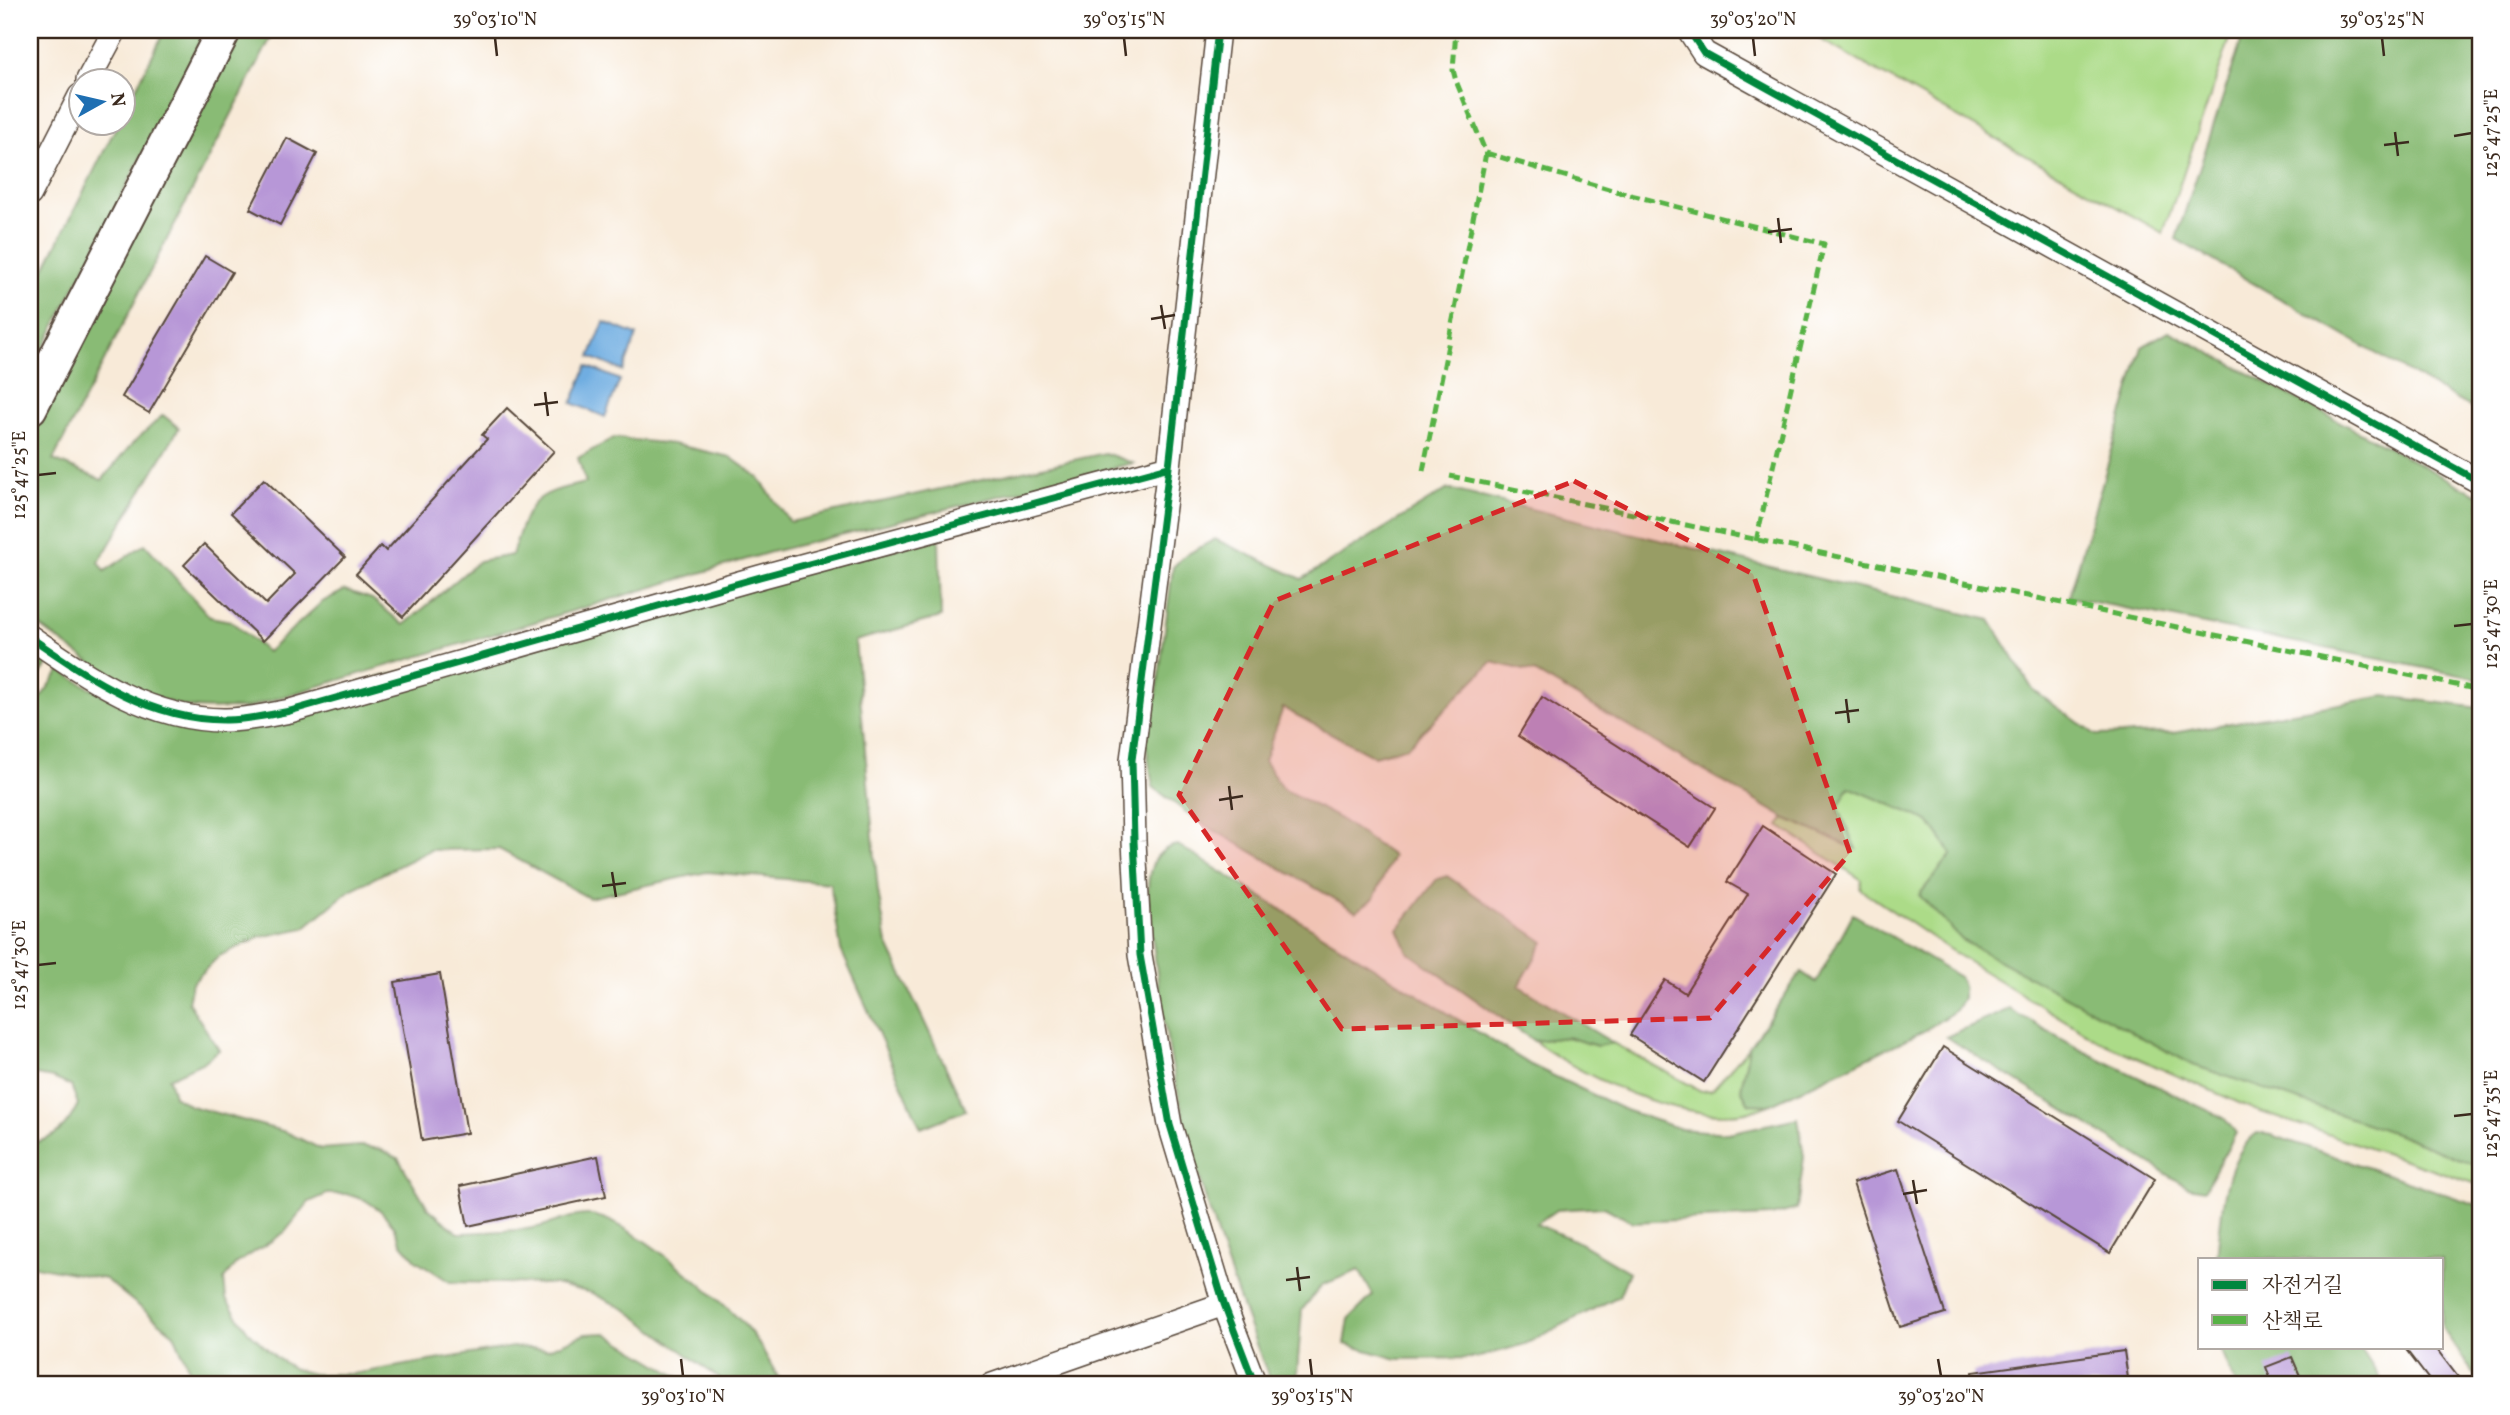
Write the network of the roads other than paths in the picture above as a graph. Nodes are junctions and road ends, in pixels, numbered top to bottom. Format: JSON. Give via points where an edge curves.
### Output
{"nodes":[{"id":1,"x":114,"y":30,"type":"edge"},
{"id":2,"x":224,"y":30,"type":"edge"},
{"id":3,"x":1218,"y":30,"type":"edge"},
{"id":4,"x":1689,"y":30,"type":"edge"},
{"id":5,"x":95,"y":66,"type":"edge"},
{"id":6,"x":66,"y":123,"type":"edge"},
{"id":7,"x":30,"y":194,"type":"edge"},
{"id":8,"x":30,"y":408,"type":"edge"},
{"id":9,"x":1169,"y":467,"type":"junction"},
{"id":10,"x":2480,"y":482,"type":"edge"},
{"id":11,"x":30,"y":637,"type":"edge"},
{"id":12,"x":1224,"y":1304,"type":"junction"},
{"id":13,"x":992,"y":1385,"type":"edge"},
{"id":14,"x":1255,"y":1385,"type":"edge"}],
"edges":[{"from":1,"to":5,"type":"street"},
{"from":2,"to":8,"type":"street"},
{"from":3,"to":9,"type":"street"},
{"from":4,"to":10,"type":"street","via":[[1704,53]]},
{"from":6,"to":7,"type":"street"},
{"from":9,"to":11,"type":"street","via":[[290,711],[251,718],[180,715],[139,703]]},
{"from":9,"to":12,"type":"street","via":[[1132,760],[1140,955],[1170,1125]]},
{"from":12,"to":13,"type":"street"},
{"from":12,"to":14,"type":"street"}]}
